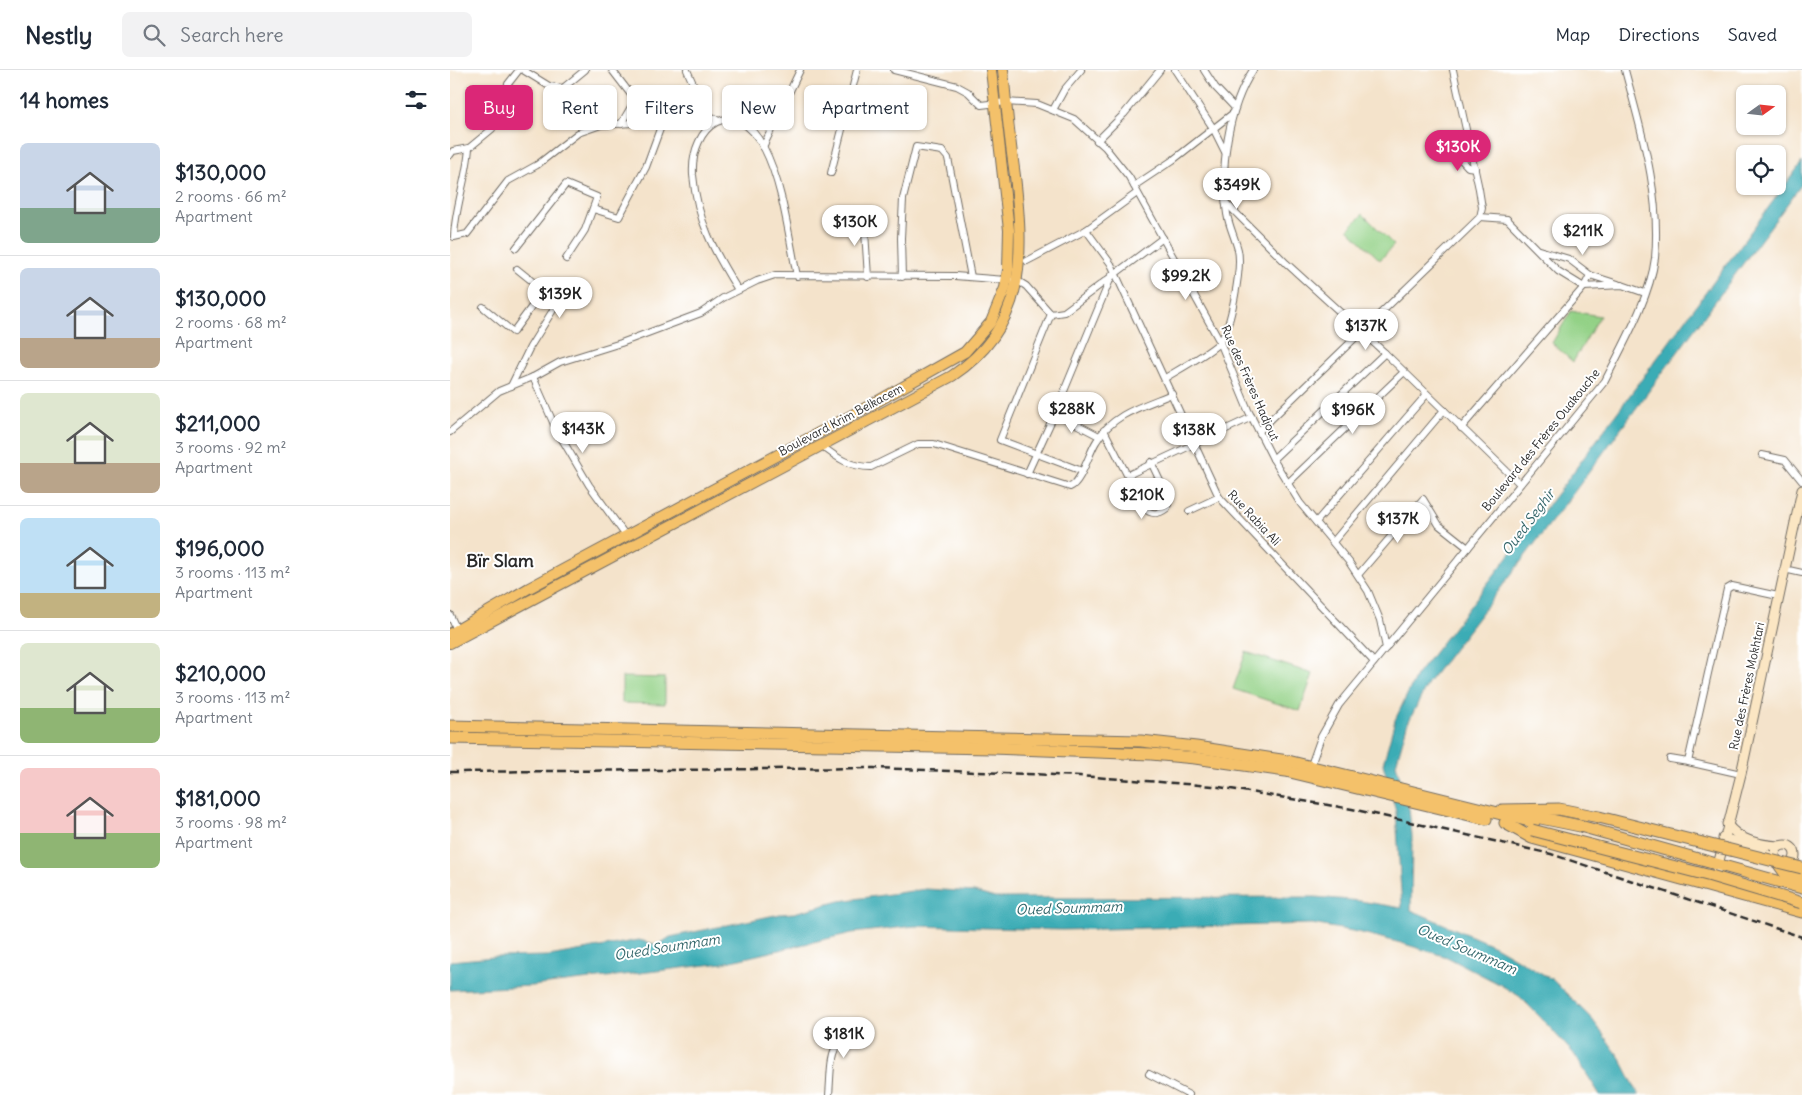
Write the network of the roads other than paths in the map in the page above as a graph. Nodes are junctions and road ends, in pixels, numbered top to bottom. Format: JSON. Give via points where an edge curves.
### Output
{"nodes":[{"id":1,"x":519,"y":70,"type":"edge"},
{"id":2,"x":523,"y":70,"type":"edge"},
{"id":3,"x":585,"y":70,"type":"edge"},
{"id":4,"x":612,"y":70,"type":"edge"},
{"id":5,"x":687,"y":70,"type":"edge"},
{"id":6,"x":800,"y":70,"type":"edge"},
{"id":7,"x":856,"y":70,"type":"edge"},
{"id":8,"x":894,"y":70,"type":"edge"},
{"id":9,"x":991,"y":70,"type":"edge"},
{"id":10,"x":1002,"y":70,"type":"edge"},
{"id":11,"x":1081,"y":70,"type":"edge"},
{"id":12,"x":1160,"y":70,"type":"edge"},
{"id":13,"x":1175,"y":70,"type":"edge"},
{"id":14,"x":1204,"y":70,"type":"edge"},
{"id":15,"x":1253,"y":70,"type":"edge"},
{"id":16,"x":1454,"y":70,"type":"edge"},
{"id":17,"x":1625,"y":70,"type":"edge"},
{"id":18,"x":694,"y":85,"type":"edge"},
{"id":19,"x":1006,"y":102,"type":"junction"},
{"id":20,"x":995,"y":104,"type":"junction"},
{"id":21,"x":1053,"y":110,"type":"junction"},
{"id":22,"x":1234,"y":111,"type":"junction"},
{"id":23,"x":712,"y":117,"type":"edge"},
{"id":24,"x":717,"y":120,"type":"junction"},
{"id":25,"x":627,"y":123,"type":"edge"},
{"id":26,"x":621,"y":124,"type":"junction"},
{"id":27,"x":1213,"y":128,"type":"junction"},
{"id":28,"x":660,"y":130,"type":"edge"},
{"id":29,"x":1098,"y":141,"type":"junction"},
{"id":30,"x":763,"y":147,"type":"junction"},
{"id":31,"x":469,"y":148,"type":"junction"},
{"id":32,"x":1455,"y":153,"type":"dead end"},
{"id":33,"x":1226,"y":154,"type":"junction"},
{"id":34,"x":450,"y":155,"type":"edge"},
{"id":35,"x":1475,"y":168,"type":"junction"},
{"id":36,"x":831,"y":173,"type":"dead end"},
{"id":37,"x":1134,"y":186,"type":"junction"},
{"id":38,"x":1137,"y":193,"type":"junction"},
{"id":39,"x":1226,"y":203,"type":"junction"},
{"id":40,"x":593,"y":209,"type":"junction"},
{"id":41,"x":864,"y":216,"type":"dead end"},
{"id":42,"x":1480,"y":217,"type":"junction"},
{"id":43,"x":1086,"y":230,"type":"junction"},
{"id":44,"x":1163,"y":238,"type":"junction"},
{"id":45,"x":516,"y":248,"type":"dead end"},
{"id":46,"x":1537,"y":249,"type":"junction"},
{"id":47,"x":566,"y":259,"type":"dead end"},
{"id":48,"x":1027,"y":261,"type":"dead end"},
{"id":49,"x":517,"y":269,"type":"dead end"},
{"id":50,"x":1114,"y":273,"type":"junction"},
{"id":51,"x":797,"y":276,"type":"junction"},
{"id":52,"x":868,"y":277,"type":"junction"},
{"id":53,"x":902,"y":277,"type":"junction"},
{"id":54,"x":971,"y":277,"type":"junction"},
{"id":55,"x":1006,"y":279,"type":"junction"},
{"id":56,"x":1018,"y":281,"type":"junction"},
{"id":57,"x":1587,"y":281,"type":"junction"},
{"id":58,"x":1622,"y":285,"type":"junction"},
{"id":59,"x":544,"y":290,"type":"junction"},
{"id":60,"x":738,"y":290,"type":"junction"},
{"id":61,"x":1645,"y":293,"type":"junction"},
{"id":62,"x":483,"y":308,"type":"dead end"},
{"id":63,"x":1051,"y":314,"type":"junction"},
{"id":64,"x":1362,"y":332,"type":"junction"},
{"id":65,"x":1220,"y":342,"type":"junction"},
{"id":66,"x":1384,"y":353,"type":"junction"},
{"id":67,"x":1404,"y":372,"type":"junction"},
{"id":68,"x":533,"y":377,"type":"junction"},
{"id":69,"x":1165,"y":378,"type":"junction"},
{"id":70,"x":511,"y":386,"type":"junction"},
{"id":71,"x":1172,"y":394,"type":"junction"},
{"id":72,"x":1426,"y":394,"type":"junction"},
{"id":73,"x":1444,"y":410,"type":"junction"},
{"id":74,"x":1055,"y":413,"type":"junction"},
{"id":75,"x":1252,"y":417,"type":"junction"},
{"id":76,"x":1461,"y":428,"type":"junction"},
{"id":77,"x":1104,"y":430,"type":"junction"},
{"id":78,"x":1258,"y":431,"type":"junction"},
{"id":79,"x":450,"y":432,"type":"edge"},
{"id":80,"x":1099,"y":436,"type":"junction"},
{"id":81,"x":1194,"y":443,"type":"junction"},
{"id":82,"x":822,"y":446,"type":"junction"},
{"id":83,"x":1037,"y":452,"type":"junction"},
{"id":84,"x":1762,"y":454,"type":"dead end"},
{"id":85,"x":1273,"y":459,"type":"junction"},
{"id":86,"x":1151,"y":462,"type":"junction"},
{"id":87,"x":1082,"y":471,"type":"junction"},
{"id":88,"x":1027,"y":474,"type":"junction"},
{"id":89,"x":1128,"y":475,"type":"junction"},
{"id":90,"x":1802,"y":481,"type":"edge"},
{"id":91,"x":1288,"y":484,"type":"junction"},
{"id":92,"x":1520,"y":484,"type":"junction"},
{"id":93,"x":1802,"y":490,"type":"edge"},
{"id":94,"x":1219,"y":497,"type":"junction"},
{"id":95,"x":1189,"y":511,"type":"dead end"},
{"id":96,"x":1316,"y":522,"type":"junction"},
{"id":97,"x":626,"y":536,"type":"junction"},
{"id":98,"x":1333,"y":542,"type":"junction"},
{"id":99,"x":1468,"y":548,"type":"junction"},
{"id":100,"x":1784,"y":569,"type":"junction"},
{"id":101,"x":1802,"y":573,"type":"edge"},
{"id":102,"x":1358,"y":576,"type":"junction"},
{"id":103,"x":1778,"y":596,"type":"junction"},
{"id":104,"x":450,"y":615,"type":"edge"},
{"id":105,"x":453,"y":632,"type":"edge"},
{"id":106,"x":450,"y":643,"type":"edge"},
{"id":107,"x":1386,"y":648,"type":"junction"},
{"id":108,"x":1374,"y":662,"type":"junction"},
{"id":109,"x":450,"y":726,"type":"edge"},
{"id":110,"x":450,"y":738,"type":"edge"},
{"id":111,"x":1670,"y":759,"type":"dead end"},
{"id":112,"x":1688,"y":762,"type":"junction"},
{"id":113,"x":1309,"y":771,"type":"junction"},
{"id":114,"x":1741,"y":774,"type":"junction"},
{"id":115,"x":1413,"y":796,"type":"junction"},
{"id":116,"x":1483,"y":810,"type":"junction"},
{"id":117,"x":1505,"y":823,"type":"junction"},
{"id":118,"x":1728,"y":824,"type":"junction"},
{"id":119,"x":1533,"y":826,"type":"junction"},
{"id":120,"x":1724,"y":838,"type":"junction"},
{"id":121,"x":1780,"y":846,"type":"junction"},
{"id":122,"x":1799,"y":858,"type":"edge"},
{"id":123,"x":1777,"y":862,"type":"junction"},
{"id":124,"x":1719,"y":864,"type":"junction"},
{"id":125,"x":1802,"y":868,"type":"edge"},
{"id":126,"x":1802,"y":878,"type":"edge"},
{"id":127,"x":1713,"y":886,"type":"junction"},
{"id":128,"x":1802,"y":888,"type":"edge"},
{"id":129,"x":1802,"y":896,"type":"edge"},
{"id":130,"x":1802,"y":903,"type":"edge"},
{"id":131,"x":1802,"y":912,"type":"edge"},
{"id":132,"x":1802,"y":919,"type":"edge"},
{"id":133,"x":864,"y":1026,"type":"dead end"},
{"id":134,"x":1149,"y":1074,"type":"dead end"},
{"id":135,"x":829,"y":1095,"type":"edge"},
{"id":136,"x":1189,"y":1095,"type":"edge"}],
"edges":[{"from":1,"to":31,"type":"street","via":[[508,84],[492,129]]},
{"from":2,"to":3,"type":"street","via":[[549,86],[563,88]]},
{"from":4,"to":26,"type":"street","via":[[635,100]]},
{"from":5,"to":18,"type":"street"},
{"from":6,"to":30,"type":"street"},
{"from":7,"to":36,"type":"street"},
{"from":8,"to":20,"type":"street","name":"Rue des Frères Hadjout","via":[[958,86],[980,105]]},
{"from":9,"to":20,"type":"main road","name":"Boulevard Krim Belkacem"},
{"from":10,"to":19,"type":"main road","name":"Boulevard Krim Belkacem"},
{"from":11,"to":21,"type":"street"},
{"from":12,"to":29,"type":"street"},
{"from":13,"to":27,"type":"street"},
{"from":14,"to":22,"type":"street"},
{"from":15,"to":22,"type":"street","via":[[1242,87]]},
{"from":16,"to":35,"type":"street"},
{"from":17,"to":61,"type":"street","name":"Boulevard des Frères Ouakouche","via":[[1651,170],[1655,212],[1655,259]]},
{"from":19,"to":20,"type":"street","name":"Rue des Frères Hadjout"},
{"from":19,"to":21,"type":"street","name":"Rue des Frères Hadjout","via":[[1037,104]]},
{"from":19,"to":56,"type":"main road","name":"Boulevard Krim Belkacem","via":[[1020,234]]},
{"from":20,"to":55,"type":"main road","name":"Boulevard Krim Belkacem","via":[[1008,230]]},
{"from":21,"to":29,"type":"street","name":"Rue des Frères Hadjout","via":[[1074,119]]},
{"from":22,"to":27,"type":"street"},
{"from":22,"to":33,"type":"street"},
{"from":23,"to":24,"type":"street"},
{"from":24,"to":30,"type":"street","via":[[740,122]]},
{"from":24,"to":60,"type":"street","via":[[709,125],[698,145],[693,173],[698,208],[712,248]]},
{"from":25,"to":26,"type":"street"},
{"from":26,"to":31,"type":"street","via":[[601,125],[578,133],[537,165],[508,181],[467,234],[454,237]]},
{"from":27,"to":33,"type":"street"},
{"from":27,"to":37,"type":"street"},
{"from":28,"to":40,"type":"street","via":[[646,167],[619,217]]},
{"from":29,"to":37,"type":"street","name":"Rue des Frères Hadjout"},
{"from":30,"to":51,"type":"street","via":[[783,210]]},
{"from":31,"to":34,"type":"street","via":[[453,151]]},
{"from":32,"to":35,"type":"street","via":[[1468,166]]},
{"from":33,"to":39,"type":"street"},
{"from":35,"to":42,"type":"street","via":[[1482,208]]},
{"from":37,"to":38,"type":"street","name":"Rue des Frères Hadjout"},
{"from":38,"to":43,"type":"street"},
{"from":38,"to":44,"type":"street","name":"Rue des Frères Hadjout"},
{"from":39,"to":64,"type":"street"},
{"from":39,"to":65,"type":"street","via":[[1238,252],[1239,274],[1233,306]]},
{"from":40,"to":45,"type":"street","via":[[597,197],[566,184]]},
{"from":40,"to":47,"type":"street","via":[[585,230]]},
{"from":41,"to":52,"type":"street"},
{"from":42,"to":46,"type":"street","via":[[1507,219]]},
{"from":42,"to":64,"type":"street"},
{"from":43,"to":48,"type":"street"},
{"from":43,"to":50,"type":"street","name":"Rue Rabia Ali"},
{"from":44,"to":50,"type":"street"},
{"from":44,"to":65,"type":"street","name":"Rue des Frères Hadjout"},
{"from":46,"to":57,"type":"street","via":[[1558,271]]},
{"from":46,"to":57,"type":"street","via":[[1569,259],[1583,270]]},
{"from":49,"to":59,"type":"street"},
{"from":50,"to":63,"type":"street","via":[[1064,312]]},
{"from":50,"to":69,"type":"street","name":"Rue Rabia Ali"},
{"from":50,"to":74,"type":"street"},
{"from":51,"to":52,"type":"street"},
{"from":51,"to":60,"type":"street","via":[[775,275]]},
{"from":52,"to":53,"type":"street"},
{"from":53,"to":54,"type":"street"},
{"from":53,"to":54,"type":"street","via":[[903,199],[916,147],[942,150],[948,158]]},
{"from":54,"to":55,"type":"street"},
{"from":55,"to":56,"type":"street"},
{"from":55,"to":97,"type":"main road","name":"Boulevard Krim Belkacem","via":[[991,322],[965,352]]},
{"from":56,"to":63,"type":"street"},
{"from":56,"to":82,"type":"main road","name":"Boulevard Krim Belkacem","via":[[999,330],[971,363]]},
{"from":57,"to":58,"type":"street"},
{"from":57,"to":58,"type":"street"},
{"from":57,"to":76,"type":"street"},
{"from":58,"to":61,"type":"street"},
{"from":59,"to":62,"type":"street","via":[[513,332]]},
{"from":59,"to":70,"type":"street","via":[[558,302]]},
{"from":60,"to":68,"type":"street","via":[[700,313],[560,362]]},
{"from":61,"to":92,"type":"street","name":"Boulevard des Frères Ouakouche","via":[[1605,382]]},
{"from":63,"to":83,"type":"street","via":[[1000,440]]},
{"from":64,"to":66,"type":"street"},
{"from":64,"to":78,"type":"street"},
{"from":65,"to":69,"type":"street"},
{"from":65,"to":75,"type":"street","name":"Rue des Frères Hadjout"},
{"from":66,"to":67,"type":"street"},
{"from":66,"to":85,"type":"street"},
{"from":67,"to":72,"type":"street"},
{"from":67,"to":91,"type":"street"},
{"from":68,"to":70,"type":"street"},
{"from":68,"to":97,"type":"street","via":[[556,429],[589,485]]},
{"from":69,"to":71,"type":"street","name":"Rue Rabia Ali"},
{"from":70,"to":79,"type":"street","via":[[499,391]]},
{"from":71,"to":77,"type":"street","via":[[1124,414]]},
{"from":71,"to":81,"type":"street","name":"Rue Rabia Ali"},
{"from":72,"to":73,"type":"street"},
{"from":72,"to":96,"type":"street"},
{"from":73,"to":76,"type":"street"},
{"from":73,"to":98,"type":"street"},
{"from":74,"to":80,"type":"street"},
{"from":74,"to":83,"type":"street"},
{"from":75,"to":78,"type":"street","name":"Rue des Frères Hadjout"},
{"from":75,"to":81,"type":"street"},
{"from":76,"to":92,"type":"street"},
{"from":77,"to":80,"type":"street"},
{"from":77,"to":89,"type":"street"},
{"from":78,"to":85,"type":"street","name":"Rue des Frères Hadjout"},
{"from":80,"to":87,"type":"street"},
{"from":81,"to":86,"type":"street"},
{"from":81,"to":94,"type":"street","name":"Rue Rabia Ali"},
{"from":82,"to":88,"type":"street","via":[[839,460],[863,467],[918,444],[934,444]]},
{"from":82,"to":106,"type":"main road","name":"Boulevard Krim Belkacem"},
{"from":83,"to":87,"type":"street"},
{"from":83,"to":88,"type":"street"},
{"from":84,"to":90,"type":"street","via":[[1785,460]]},
{"from":85,"to":91,"type":"street","name":"Rue des Frères Hadjout"},
{"from":86,"to":89,"type":"street"},
{"from":86,"to":89,"type":"street","via":[[1169,500],[1167,508],[1160,512],[1152,514],[1144,508]]},
{"from":87,"to":88,"type":"street","via":[[1076,484],[1070,487]]},
{"from":91,"to":96,"type":"street","name":"Rue des Frères Hadjout"},
{"from":92,"to":99,"type":"street","name":"Boulevard des Frères Ouakouche"},
{"from":93,"to":100,"type":"street","name":"Rue des Frères Mokhtari"},
{"from":94,"to":95,"type":"street"},
{"from":94,"to":108,"type":"street","name":"Rue Rabia Ali"},
{"from":96,"to":98,"type":"street","name":"Rue des Frères Hadjout"},
{"from":97,"to":105,"type":"main road","name":"Boulevard Krim Belkacem"},
{"from":98,"to":102,"type":"street","name":"Rue des Frères Hadjout"},
{"from":99,"to":102,"type":"street","via":[[1439,525],[1423,499]]},
{"from":99,"to":107,"type":"street","name":"Boulevard des Frères Ouakouche"},
{"from":100,"to":101,"type":"street"},
{"from":100,"to":103,"type":"street","name":"Rue des Frères Mokhtari"},
{"from":102,"to":107,"type":"street","name":"Rue des Frères Hadjout","via":[[1380,620]]},
{"from":103,"to":112,"type":"street","via":[[1732,586],[1727,589]]},
{"from":103,"to":114,"type":"street","name":"Rue des Frères Mokhtari"},
{"from":104,"to":105,"type":"street"},
{"from":107,"to":108,"type":"street","name":"Boulevard des Frères Ouakouche"},
{"from":108,"to":113,"type":"street","name":"Boulevard des Frères Ouakouche","via":[[1339,705]]},
{"from":109,"to":113,"type":"highway","via":[[1141,741],[1236,752]]},
{"from":110,"to":113,"type":"highway","via":[[1089,750]]},
{"from":111,"to":112,"type":"street"},
{"from":112,"to":114,"type":"street"},
{"from":113,"to":115,"type":"highway"},
{"from":114,"to":118,"type":"street","name":"Rue des Frères Mokhtari"},
{"from":115,"to":116,"type":"highway"},
{"from":115,"to":117,"type":"highway"},
{"from":116,"to":119,"type":"highway"},
{"from":116,"to":124,"type":"highway","via":[[1580,826]]},
{"from":116,"to":125,"type":"highway","bridge":true,"via":[[1544,808],[1599,817]]},
{"from":117,"to":119,"type":"highway"},
{"from":117,"to":127,"type":"highway","via":[[1532,838]]},
{"from":118,"to":120,"type":"street","name":"Rue des Frères Mokhtari"},
{"from":118,"to":121,"type":"street","via":[[1734,834],[1741,837],[1759,844]]},
{"from":119,"to":129,"type":"highway"},
{"from":119,"to":130,"type":"highway","bridge":true},
{"from":120,"to":123,"type":"street","via":[[1757,848]]},
{"from":120,"to":124,"type":"street","name":"Rue des Frères Mokhtari"},
{"from":121,"to":122,"type":"street","via":[[1790,846]]},
{"from":121,"to":123,"type":"street","via":[[1776,851]]},
{"from":122,"to":123,"type":"street","via":[[1787,866]]},
{"from":123,"to":126,"type":"highway","via":[[1785,873]]},
{"from":124,"to":127,"type":"street","name":"Rue des Frères Mokhtari"},
{"from":124,"to":128,"type":"highway"},
{"from":127,"to":131,"type":"highway"},
{"from":127,"to":132,"type":"highway","via":[[1734,898]]},
{"from":133,"to":135,"type":"street","via":[[847,1033],[836,1043]]},
{"from":134,"to":136,"type":"street"}]}
